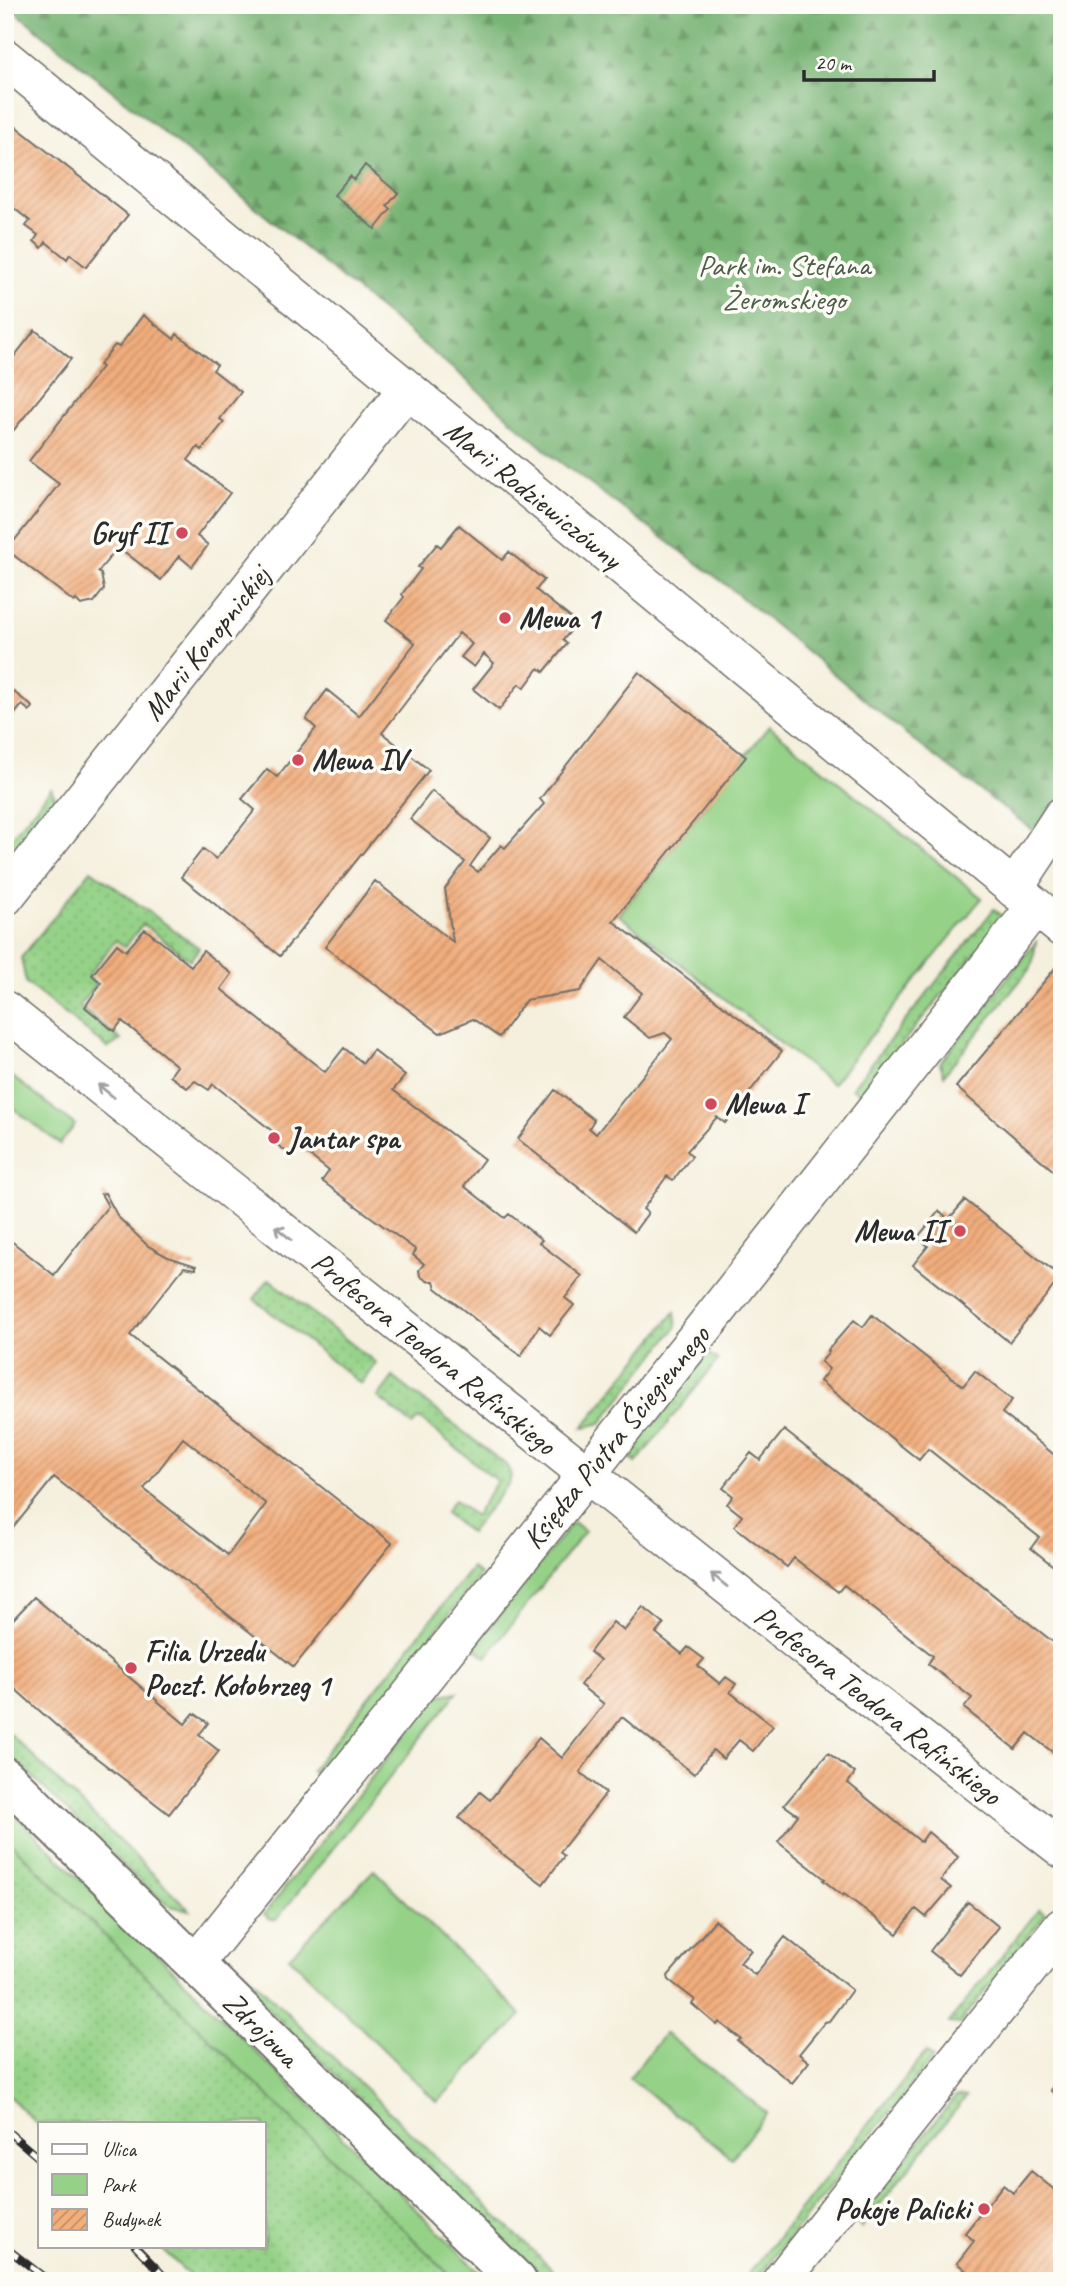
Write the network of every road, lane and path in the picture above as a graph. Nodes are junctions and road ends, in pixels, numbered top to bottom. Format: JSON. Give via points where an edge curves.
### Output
{"nodes":[{"id":1,"x":5,"y":58,"type":"edge"},
{"id":2,"x":406,"y":390,"type":"junction"},
{"id":3,"x":1062,"y":816,"type":"edge"},
{"id":4,"x":5,"y":897,"type":"edge"},
{"id":5,"x":1037,"y":908,"type":"edge"},
{"id":6,"x":5,"y":1010,"type":"edge"},
{"id":7,"x":586,"y":1474,"type":"junction"},
{"id":8,"x":5,"y":1777,"type":"edge"},
{"id":9,"x":1062,"y":1849,"type":"edge"},
{"id":10,"x":1062,"y":1927,"type":"edge"},
{"id":11,"x":195,"y":1964,"type":"junction"},
{"id":12,"x":517,"y":2281,"type":"edge"},
{"id":13,"x":781,"y":2281,"type":"edge"}],
"edges":[{"from":1,"to":2,"type":"street","name":"Marii Rodziewiczówny"},
{"from":2,"to":4,"type":"street","name":"Marii Konopnickiej"},
{"from":2,"to":5,"type":"street","name":"Marii Rodziewiczówny"},
{"from":3,"to":5,"type":"street","name":"Księdza Piotra Ściegiennego"},
{"from":5,"to":7,"type":"street","name":"Księdza Piotra Ściegiennego"},
{"from":7,"to":6,"type":"street","name":"Profesora Teodora Rafińskiego","one_way":true},
{"from":9,"to":7,"type":"street","name":"Profesora Teodora Rafińskiego","one_way":true},
{"from":7,"to":11,"type":"street","name":"Księdza Piotra Ściegiennego"},
{"from":8,"to":11,"type":"street","name":"Zdrojowa"},
{"from":10,"to":13,"type":"street"},
{"from":11,"to":12,"type":"street","name":"Zdrojowa"}]}
